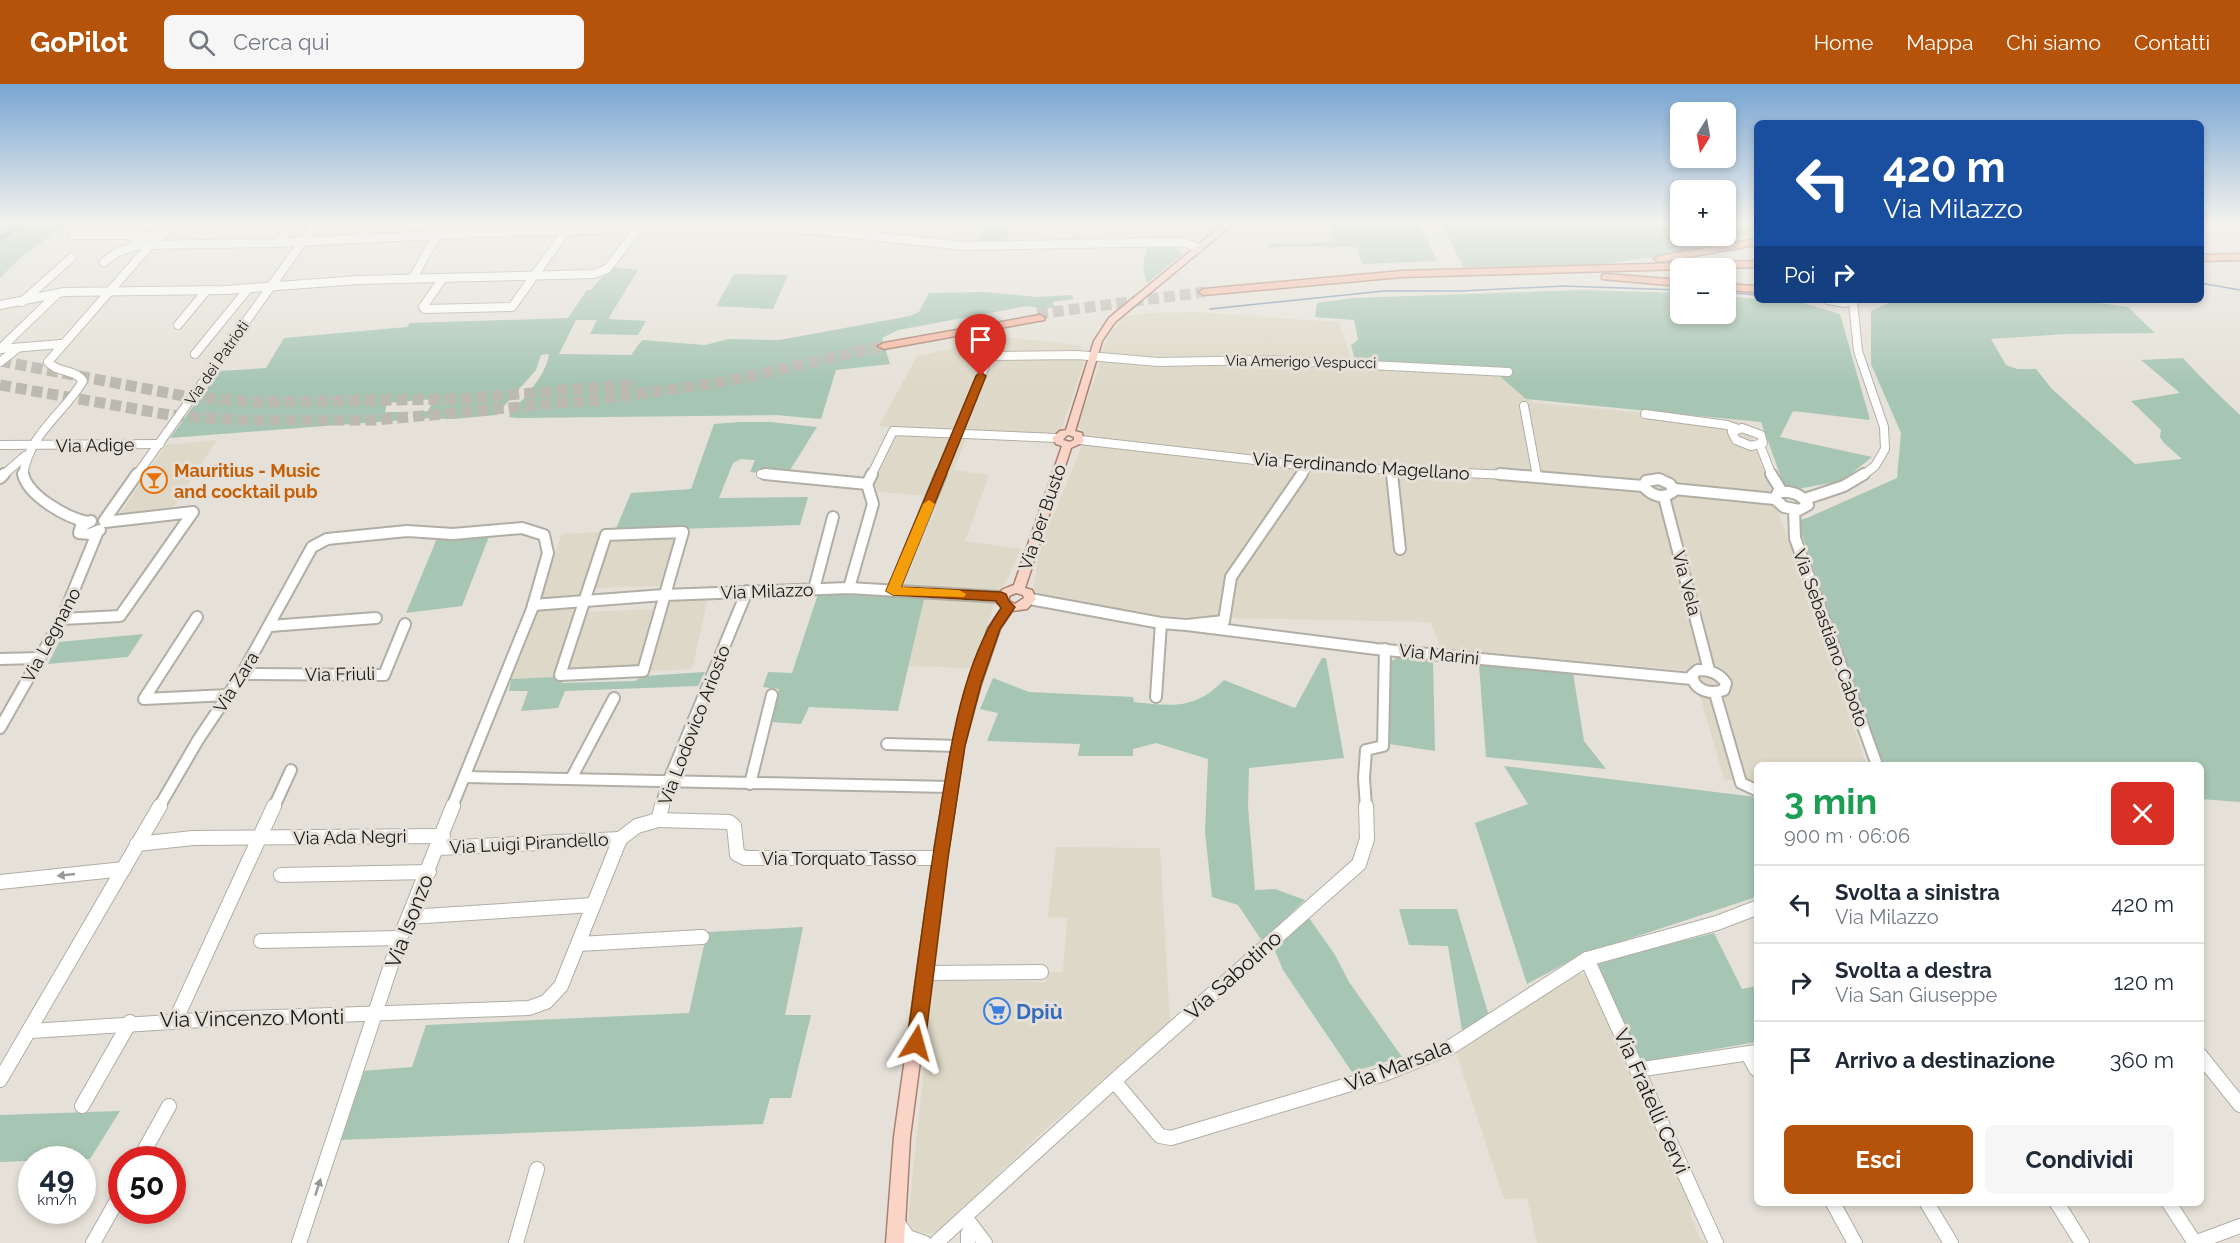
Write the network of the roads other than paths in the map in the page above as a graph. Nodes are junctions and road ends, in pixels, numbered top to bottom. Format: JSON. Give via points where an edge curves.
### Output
{"nodes":[{"id":1,"x":50,"y":277,"type":"edge"},
{"id":2,"x":122,"y":277,"type":"edge"},
{"id":3,"x":277,"y":277,"type":"edge"},
{"id":4,"x":485,"y":277,"type":"edge"},
{"id":5,"x":534,"y":277,"type":"edge"},
{"id":6,"x":1164,"y":277,"type":"edge"},
{"id":7,"x":1469,"y":277,"type":"edge"},
{"id":8,"x":1627,"y":277,"type":"edge"},
{"id":9,"x":413,"y":278,"type":"joint"},
{"id":10,"x":443,"y":278,"type":"junction"},
{"id":11,"x":1670,"y":282,"type":"edge"},
{"id":12,"x":271,"y":286,"type":"junction"},
{"id":13,"x":1736,"y":288,"type":"edge"},
{"id":14,"x":248,"y":289,"type":"junction"},
{"id":15,"x":1754,"y":289,"type":"edge"},
{"id":16,"x":207,"y":290,"type":"junction"},
{"id":17,"x":110,"y":291,"type":"junction"},
{"id":18,"x":57,"y":294,"type":"junction"},
{"id":19,"x":1204,"y":294,"type":"tunnel mouth"},
{"id":20,"x":22,"y":302,"type":"junction"},
{"id":21,"x":1835,"y":303,"type":"edge"},
{"id":22,"x":1854,"y":303,"type":"edge"},
{"id":23,"x":0,"y":305,"type":"edge"},
{"id":24,"x":1039,"y":316,"type":"tunnel mouth"},
{"id":25,"x":1854,"y":317,"type":"junction"},
{"id":26,"x":178,"y":325,"type":"dead end"},
{"id":27,"x":883,"y":343,"type":"tunnel mouth"},
{"id":28,"x":61,"y":344,"type":"junction"},
{"id":29,"x":18,"y":348,"type":"junction"},
{"id":30,"x":0,"y":349,"type":"edge"},
{"id":31,"x":195,"y":354,"type":"dead end"},
{"id":32,"x":1094,"y":357,"type":"junction"},
{"id":33,"x":0,"y":362,"type":"edge"},
{"id":34,"x":1508,"y":372,"type":"dead end"},
{"id":35,"x":1524,"y":406,"type":"dead end"},
{"id":36,"x":1645,"y":414,"type":"dead end"},
{"id":37,"x":1737,"y":429,"type":"junction"},
{"id":38,"x":1070,"y":432,"type":"junction"},
{"id":39,"x":958,"y":434,"type":"junction"},
{"id":40,"x":1057,"y":438,"type":"junction"},
{"id":41,"x":1080,"y":440,"type":"junction"},
{"id":42,"x":0,"y":444,"type":"edge"},
{"id":43,"x":160,"y":444,"type":"junction"},
{"id":44,"x":1067,"y":445,"type":"junction"},
{"id":45,"x":1760,"y":445,"type":"junction"},
{"id":46,"x":30,"y":446,"type":"junction"},
{"id":47,"x":26,"y":456,"type":"junction"},
{"id":48,"x":1308,"y":465,"type":"junction"},
{"id":49,"x":1392,"y":471,"type":"junction"},
{"id":50,"x":761,"y":474,"type":"dead end"},
{"id":51,"x":1537,"y":476,"type":"junction"},
{"id":52,"x":0,"y":478,"type":"edge"},
{"id":53,"x":867,"y":484,"type":"junction"},
{"id":54,"x":1643,"y":486,"type":"junction"},
{"id":55,"x":1674,"y":489,"type":"junction"},
{"id":56,"x":1782,"y":492,"type":"junction"},
{"id":57,"x":1664,"y":497,"type":"junction"},
{"id":58,"x":1775,"y":499,"type":"junction"},
{"id":59,"x":1805,"y":499,"type":"junction"},
{"id":60,"x":1794,"y":510,"type":"junction"},
{"id":61,"x":833,"y":517,"type":"dead end"},
{"id":62,"x":97,"y":525,"type":"junction"},
{"id":63,"x":1400,"y":549,"type":"dead end"},
{"id":64,"x":849,"y":588,"type":"junction"},
{"id":65,"x":814,"y":589,"type":"junction"},
{"id":66,"x":1019,"y":589,"type":"junction"},
{"id":67,"x":747,"y":591,"type":"junction"},
{"id":68,"x":893,"y":591,"type":"junction"},
{"id":69,"x":664,"y":595,"type":"junction"},
{"id":70,"x":585,"y":599,"type":"junction"},
{"id":71,"x":1030,"y":599,"type":"junction"},
{"id":72,"x":1005,"y":602,"type":"junction"},
{"id":73,"x":533,"y":605,"type":"junction"},
{"id":74,"x":197,"y":618,"type":"dead end"},
{"id":75,"x":376,"y":618,"type":"dead end"},
{"id":76,"x":62,"y":619,"type":"junction"},
{"id":77,"x":1161,"y":623,"type":"junction"},
{"id":78,"x":405,"y":624,"type":"dead end"},
{"id":79,"x":1187,"y":625,"type":"junction"},
{"id":80,"x":270,"y":626,"type":"junction"},
{"id":81,"x":1385,"y":649,"type":"junction"},
{"id":82,"x":40,"y":658,"type":"junction"},
{"id":83,"x":0,"y":659,"type":"edge"},
{"id":84,"x":1709,"y":670,"type":"junction"},
{"id":85,"x":242,"y":674,"type":"junction"},
{"id":86,"x":1692,"y":679,"type":"junction"},
{"id":87,"x":1715,"y":693,"type":"junction"},
{"id":88,"x":228,"y":695,"type":"junction"},
{"id":89,"x":772,"y":695,"type":"dead end"},
{"id":90,"x":1156,"y":697,"type":"dead end"},
{"id":91,"x":614,"y":698,"type":"dead end"},
{"id":92,"x":0,"y":728,"type":"edge"},
{"id":93,"x":887,"y":744,"type":"dead end"},
{"id":94,"x":958,"y":746,"type":"junction"},
{"id":95,"x":1876,"y":762,"type":"edge"},
{"id":96,"x":291,"y":770,"type":"dead end"},
{"id":97,"x":466,"y":777,"type":"junction"},
{"id":98,"x":572,"y":779,"type":"junction"},
{"id":99,"x":669,"y":780,"type":"junction"},
{"id":100,"x":750,"y":784,"type":"junction"},
{"id":101,"x":951,"y":787,"type":"junction"},
{"id":102,"x":1754,"y":789,"type":"edge"},
{"id":103,"x":658,"y":820,"type":"junction"},
{"id":104,"x":258,"y":838,"type":"junction"},
{"id":105,"x":620,"y":839,"type":"junction"},
{"id":106,"x":440,"y":842,"type":"junction"},
{"id":107,"x":137,"y":844,"type":"junction"},
{"id":108,"x":940,"y":858,"type":"junction"},
{"id":109,"x":124,"y":869,"type":"junction"},
{"id":110,"x":429,"y":872,"type":"junction"},
{"id":111,"x":280,"y":875,"type":"dead end"},
{"id":112,"x":0,"y":882,"type":"edge"},
{"id":113,"x":593,"y":905,"type":"junction"},
{"id":114,"x":1754,"y":909,"type":"edge"},
{"id":115,"x":409,"y":918,"type":"junction"},
{"id":116,"x":702,"y":937,"type":"dead end"},
{"id":117,"x":400,"y":938,"type":"junction"},
{"id":118,"x":261,"y":941,"type":"dead end"},
{"id":119,"x":579,"y":944,"type":"junction"},
{"id":120,"x":1587,"y":959,"type":"junction"},
{"id":121,"x":1041,"y":972,"type":"dead end"},
{"id":122,"x":926,"y":973,"type":"junction"},
{"id":123,"x":374,"y":1015,"type":"junction"},
{"id":124,"x":176,"y":1019,"type":"junction"},
{"id":125,"x":130,"y":1022,"type":"junction"},
{"id":126,"x":31,"y":1031,"type":"junction"},
{"id":127,"x":1752,"y":1053,"type":"edge"},
{"id":128,"x":2204,"y":1060,"type":"edge"},
{"id":129,"x":1638,"y":1070,"type":"junction"},
{"id":130,"x":0,"y":1080,"type":"edge"},
{"id":131,"x":1114,"y":1080,"type":"junction"},
{"id":132,"x":2240,"y":1105,"type":"edge"},
{"id":133,"x":82,"y":1106,"type":"dead end"},
{"id":134,"x":169,"y":1106,"type":"dead end"},
{"id":135,"x":147,"y":1146,"type":"edge"},
{"id":136,"x":537,"y":1169,"type":"dead end"},
{"id":137,"x":1835,"y":1206,"type":"edge"},
{"id":138,"x":1929,"y":1206,"type":"edge"},
{"id":139,"x":2059,"y":1206,"type":"edge"},
{"id":140,"x":2171,"y":1206,"type":"edge"},
{"id":141,"x":108,"y":1217,"type":"edge"},
{"id":142,"x":897,"y":1221,"type":"junction"},
{"id":143,"x":969,"y":1221,"type":"junction"},
{"id":144,"x":2240,"y":1226,"type":"edge"},
{"id":145,"x":93,"y":1243,"type":"edge"},
{"id":146,"x":299,"y":1243,"type":"edge"},
{"id":147,"x":516,"y":1243,"type":"edge"},
{"id":148,"x":895,"y":1243,"type":"edge"},
{"id":149,"x":931,"y":1243,"type":"edge"},
{"id":150,"x":968,"y":1243,"type":"edge"},
{"id":151,"x":985,"y":1243,"type":"edge"},
{"id":152,"x":1716,"y":1243,"type":"edge"},
{"id":153,"x":1855,"y":1243,"type":"edge"},
{"id":154,"x":1951,"y":1243,"type":"edge"},
{"id":155,"x":2082,"y":1243,"type":"edge"},
{"id":156,"x":2195,"y":1243,"type":"edge"}],
"edges":[{"from":1,"to":20,"type":"street"},
{"from":2,"to":17,"type":"street"},
{"from":3,"to":12,"type":"street","name":"Via dei Patrioti"},
{"from":4,"to":10,"type":"street"},
{"from":5,"to":10,"type":"street","via":[[512,307],[425,309]]},
{"from":6,"to":32,"type":"main road","via":[[1113,320],[1098,341]]},
{"from":7,"to":19,"type":"highway"},
{"from":8,"to":11,"type":"highway"},
{"from":9,"to":10,"type":"street"},
{"from":9,"to":12,"type":"street"},
{"from":12,"to":14,"type":"street"},
{"from":12,"to":43,"type":"street","name":"Via dei Patrioti"},
{"from":13,"to":15,"type":"highway"},
{"from":14,"to":16,"type":"street"},
{"from":14,"to":31,"type":"street"},
{"from":16,"to":17,"type":"street"},
{"from":16,"to":26,"type":"street"},
{"from":17,"to":18,"type":"street"},
{"from":17,"to":28,"type":"street"},
{"from":18,"to":20,"type":"street"},
{"from":18,"to":30,"type":"street"},
{"from":20,"to":23,"type":"street"},
{"from":21,"to":25,"type":"street"},
{"from":22,"to":25,"type":"street"},
{"from":24,"to":27,"type":"highway"},
{"from":25,"to":59,"type":"street","via":[[1857,351],[1884,427],[1886,448],[1875,466],[1864,474],[1844,486]]},
{"from":28,"to":29,"type":"street"},
{"from":28,"to":46,"type":"street","via":[[49,366],[79,375],[82,383]]},
{"from":29,"to":30,"type":"street"},
{"from":29,"to":33,"type":"street"},
{"from":32,"to":34,"type":"street","name":"Via Amerigo Vespucci","via":[[1158,362],[1339,362]]},
{"from":32,"to":38,"type":"main road"},
{"from":32,"to":39,"type":"street","name":"Via Amerigo Vespucci","via":[[989,356]]},
{"from":35,"to":51,"type":"street"},
{"from":36,"to":37,"type":"street"},
{"from":37,"to":45,"type":"street","via":[[1761,435],[1764,440]]},
{"from":37,"to":45,"type":"street","via":[[1731,435],[1736,440],[1745,445]]},
{"from":38,"to":40,"type":"main road","name":"Via per Busto"},
{"from":38,"to":41,"type":"main road"},
{"from":39,"to":40,"type":"street"},
{"from":39,"to":53,"type":"street","via":[[893,431]]},
{"from":39,"to":68,"type":"street"},
{"from":40,"to":44,"type":"main road","name":"Via per Busto"},
{"from":41,"to":44,"type":"main road","name":"Via per Busto"},
{"from":41,"to":48,"type":"street","name":"Via Ferdinando Magellano"},
{"from":42,"to":46,"type":"street","name":"Via Adige"},
{"from":43,"to":46,"type":"street","name":"Via Adige"},
{"from":43,"to":62,"type":"street","name":"Via Legnano"},
{"from":44,"to":66,"type":"main road","name":"Via per Busto"},
{"from":45,"to":56,"type":"street"},
{"from":46,"to":47,"type":"street"},
{"from":47,"to":52,"type":"street"},
{"from":47,"to":62,"type":"street","via":[[26,482],[48,503]]},
{"from":48,"to":49,"type":"street","name":"Via Ferdinando Magellano"},
{"from":48,"to":79,"type":"street","via":[[1231,577],[1224,621]]},
{"from":49,"to":51,"type":"street","name":"Via Ferdinando Magellano"},
{"from":49,"to":63,"type":"street"},
{"from":50,"to":53,"type":"street"},
{"from":51,"to":54,"type":"street","name":"Via Ferdinando Magellano"},
{"from":53,"to":64,"type":"street","via":[[873,504]]},
{"from":54,"to":55,"type":"street","name":"Via Ferdinando Magellano","via":[[1650,479],[1660,479]]},
{"from":54,"to":57,"type":"street","name":"Via Ferdinando Magellano"},
{"from":55,"to":57,"type":"street"},
{"from":55,"to":58,"type":"street","name":"Via Ferdinando Magellano"},
{"from":56,"to":58,"type":"street"},
{"from":56,"to":59,"type":"street"},
{"from":57,"to":84,"type":"street","name":"Via Vela"},
{"from":58,"to":60,"type":"street"},
{"from":59,"to":60,"type":"street","via":[[1806,508]]},
{"from":60,"to":95,"type":"street","name":"Via Sebastiano Caboto","via":[[1795,538]]},
{"from":61,"to":65,"type":"street"},
{"from":62,"to":76,"type":"street","name":"Via Legnano"},
{"from":62,"to":76,"type":"street","via":[[193,512],[120,616]]},
{"from":64,"to":65,"type":"street","name":"Via Milazzo"},
{"from":64,"to":68,"type":"street","name":"Via Milazzo"},
{"from":65,"to":67,"type":"street","name":"Via Milazzo"},
{"from":66,"to":71,"type":"main road","name":"Via per Busto","via":[[1028,593]]},
{"from":66,"to":72,"type":"main road","name":"Via per Busto","via":[[1010,590]]},
{"from":67,"to":69,"type":"street","name":"Via Milazzo"},
{"from":67,"to":99,"type":"street","name":"Via Lodovico Ariosto"},
{"from":68,"to":72,"type":"street","name":"Via Milazzo"},
{"from":69,"to":70,"type":"street","name":"Via Milazzo"},
{"from":69,"to":70,"type":"street","via":[[683,532],[606,535]]},
{"from":69,"to":70,"type":"street","via":[[643,671],[560,675]]},
{"from":70,"to":73,"type":"street","name":"Via Milazzo"},
{"from":71,"to":72,"type":"main road","name":"Via per Busto","via":[[1023,606]]},
{"from":71,"to":77,"type":"street"},
{"from":72,"to":94,"type":"main road","via":[[975,684]]},
{"from":73,"to":80,"type":"street","name":"Via Zara","via":[[548,553],[544,535],[522,528],[453,534],[407,531],[327,539],[312,547]]},
{"from":73,"to":97,"type":"street","name":"Via Isonzo"},
{"from":74,"to":88,"type":"street","via":[[144,699]]},
{"from":75,"to":80,"type":"street"},
{"from":76,"to":82,"type":"street","name":"Via Legnano"},
{"from":77,"to":79,"type":"street"},
{"from":77,"to":90,"type":"street"},
{"from":78,"to":85,"type":"street","name":"Via Friuli","via":[[384,675]]},
{"from":79,"to":81,"type":"street","name":"Via Marini"},
{"from":80,"to":85,"type":"street","name":"Via Zara"},
{"from":81,"to":86,"type":"street","name":"Via Marini"},
{"from":81,"to":131,"type":"street","name":"Via Sabotino","via":[[1383,746],[1366,750],[1362,764],[1367,839],[1359,864]]},
{"from":82,"to":83,"type":"street"},
{"from":82,"to":92,"type":"street","name":"Via Legnano"},
{"from":84,"to":86,"type":"street","via":[[1698,670]]},
{"from":84,"to":87,"type":"street","name":"Via Vela","via":[[1726,683],[1724,690]]},
{"from":85,"to":88,"type":"street","name":"Via Zara"},
{"from":86,"to":87,"type":"street","via":[[1700,689]]},
{"from":87,"to":102,"type":"street","name":"Via Vela","via":[[1741,783]]},
{"from":88,"to":107,"type":"street","name":"Via Zara"},
{"from":89,"to":100,"type":"street"},
{"from":91,"to":98,"type":"street"},
{"from":93,"to":94,"type":"street"},
{"from":94,"to":101,"type":"main road"},
{"from":96,"to":104,"type":"street","name":"Via Ada Negri"},
{"from":97,"to":98,"type":"street"},
{"from":97,"to":106,"type":"street","name":"Via Isonzo"},
{"from":98,"to":99,"type":"street"},
{"from":99,"to":100,"type":"street"},
{"from":99,"to":103,"type":"street","name":"Via Lodovico Ariosto"},
{"from":100,"to":101,"type":"street"},
{"from":101,"to":108,"type":"main road"},
{"from":103,"to":105,"type":"street","name":"Via Lodovico Ariosto","via":[[634,827]]},
{"from":103,"to":108,"type":"street","name":"Via Torquato Tasso","via":[[729,822],[734,826],[737,854],[745,858]]},
{"from":104,"to":106,"type":"street","name":"Via Ada Negri"},
{"from":104,"to":107,"type":"street","name":"Via Ada Negri","via":[[193,838]]},
{"from":104,"to":124,"type":"street"},
{"from":105,"to":106,"type":"street","name":"Via Luigi Pirandello"},
{"from":105,"to":113,"type":"street"},
{"from":106,"to":110,"type":"street","name":"Via Isonzo"},
{"from":107,"to":109,"type":"street","name":"Via Zara"},
{"from":108,"to":122,"type":"main road"},
{"from":109,"to":112,"type":"street","one_way":true},
{"from":109,"to":126,"type":"street","name":"Via Zara"},
{"from":110,"to":111,"type":"street"},
{"from":110,"to":115,"type":"street","name":"Via Isonzo"},
{"from":113,"to":115,"type":"street"},
{"from":113,"to":119,"type":"street"},
{"from":114,"to":120,"type":"street","name":"Via Marsala"},
{"from":115,"to":117,"type":"street","name":"Via Isonzo"},
{"from":116,"to":119,"type":"street"},
{"from":117,"to":118,"type":"street"},
{"from":117,"to":123,"type":"street","name":"Via Isonzo"},
{"from":119,"to":123,"type":"street","via":[[561,986],[546,1002],[529,1008]]},
{"from":120,"to":129,"type":"street","name":"Via Fratelli Cervi"},
{"from":120,"to":131,"type":"street","name":"Via Marsala","via":[[1449,1048],[1384,1074],[1171,1138],[1160,1136]]},
{"from":121,"to":122,"type":"street"},
{"from":122,"to":142,"type":"main road","via":[[902,1137]]},
{"from":123,"to":124,"type":"street","name":"Via Vincenzo Monti"},
{"from":146,"to":123,"type":"street","name":"Via Isonzo","one_way":true},
{"from":124,"to":125,"type":"street","name":"Via Vincenzo Monti"},
{"from":125,"to":126,"type":"street","name":"Via Vincenzo Monti"},
{"from":125,"to":133,"type":"street"},
{"from":126,"to":130,"type":"street","name":"Via Zara"},
{"from":127,"to":129,"type":"street"},
{"from":128,"to":132,"type":"street"},
{"from":129,"to":152,"type":"street","name":"Via Fratelli Cervi"},
{"from":131,"to":143,"type":"street","name":"Via Sabotino"},
{"from":134,"to":135,"type":"street"},
{"from":136,"to":147,"type":"street"},
{"from":137,"to":153,"type":"street"},
{"from":138,"to":154,"type":"street"},
{"from":139,"to":155,"type":"street"},
{"from":140,"to":156,"type":"street"},
{"from":141,"to":145,"type":"street"},
{"from":142,"to":148,"type":"main road"},
{"from":142,"to":149,"type":"street","name":"Via Sabotino","via":[[904,1235],[913,1241]]},
{"from":143,"to":149,"type":"street","name":"Via Sabotino"},
{"from":143,"to":150,"type":"street"},
{"from":143,"to":151,"type":"street"},
{"from":144,"to":156,"type":"street"}]}
